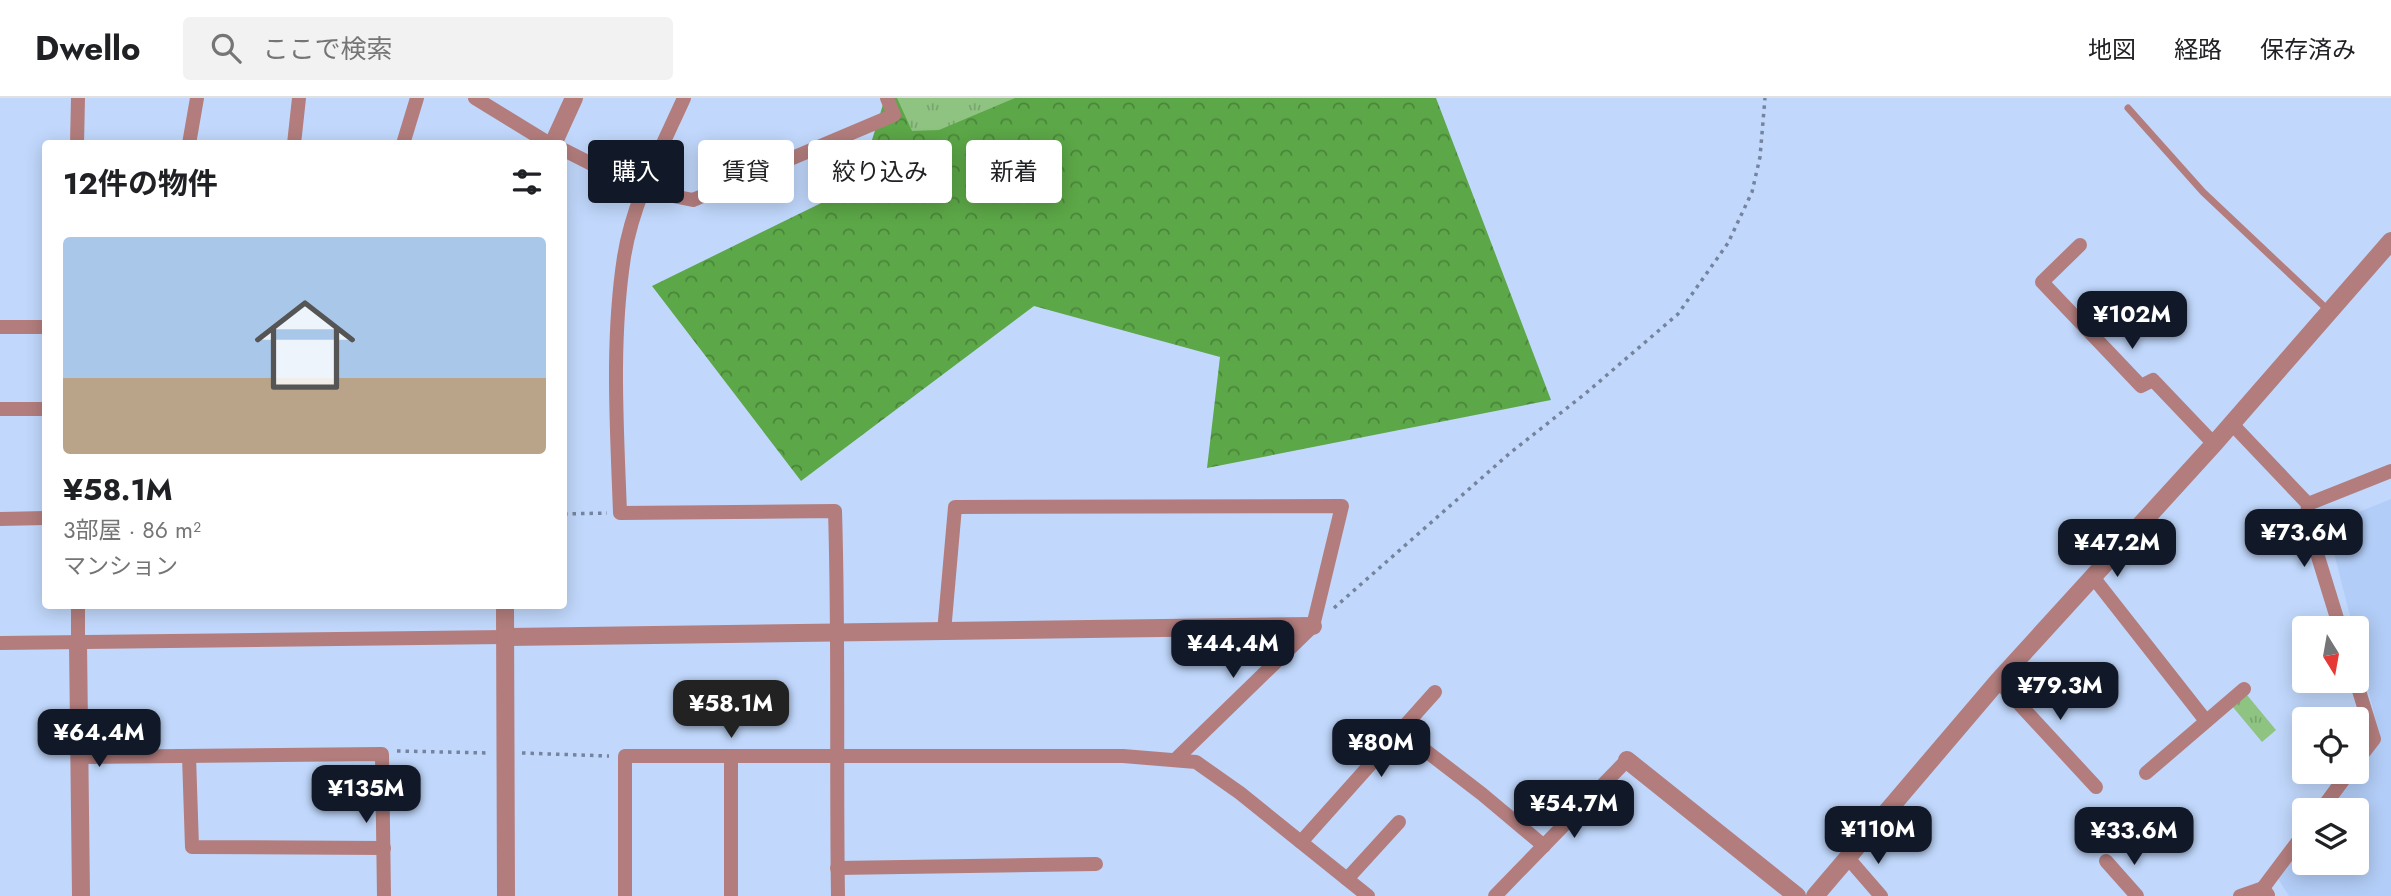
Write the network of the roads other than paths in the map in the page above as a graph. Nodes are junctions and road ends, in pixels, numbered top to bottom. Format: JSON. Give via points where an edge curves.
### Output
{"nodes":[{"id":1,"x":78,"y":98,"type":"edge"},
{"id":2,"x":197,"y":98,"type":"edge"},
{"id":3,"x":299,"y":98,"type":"edge"},
{"id":4,"x":417,"y":98,"type":"edge"},
{"id":5,"x":475,"y":98,"type":"edge"},
{"id":6,"x":574,"y":98,"type":"edge"},
{"id":7,"x":684,"y":98,"type":"edge"},
{"id":8,"x":887,"y":98,"type":"edge"},
{"id":9,"x":2128,"y":108,"type":"dead end"},
{"id":10,"x":77,"y":140,"type":"edge"},
{"id":11,"x":190,"y":140,"type":"edge"},
{"id":12,"x":294,"y":140,"type":"edge"},
{"id":13,"x":404,"y":140,"type":"edge"},
{"id":14,"x":545,"y":140,"type":"edge"},
{"id":15,"x":554,"y":140,"type":"edge"},
{"id":16,"x":665,"y":140,"type":"edge"},
{"id":17,"x":567,"y":152,"type":"edge"},
{"id":18,"x":588,"y":162,"type":"edge"},
{"id":19,"x":684,"y":198,"type":"edge"},
{"id":20,"x":639,"y":203,"type":"edge"},
{"id":21,"x":2391,"y":241,"type":"edge"},
{"id":22,"x":2080,"y":245,"type":"dead end"},
{"id":23,"x":2329,"y":312,"type":"junction"},
{"id":24,"x":0,"y":327,"type":"edge"},
{"id":25,"x":42,"y":327,"type":"edge"},
{"id":26,"x":0,"y":408,"type":"edge"},
{"id":27,"x":42,"y":409,"type":"edge"},
{"id":28,"x":2232,"y":424,"type":"junction"},
{"id":29,"x":2214,"y":444,"type":"junction"},
{"id":30,"x":2391,"y":471,"type":"edge"},
{"id":31,"x":2308,"y":504,"type":"junction"},
{"id":32,"x":0,"y":519,"type":"edge"},
{"id":33,"x":42,"y":519,"type":"edge"},
{"id":34,"x":2093,"y":577,"type":"junction"},
{"id":35,"x":78,"y":609,"type":"edge"},
{"id":36,"x":505,"y":609,"type":"edge"},
{"id":37,"x":2336,"y":616,"type":"edge"},
{"id":38,"x":1313,"y":626,"type":"junction"},
{"id":39,"x":944,"y":632,"type":"junction"},
{"id":40,"x":839,"y":634,"type":"junction"},
{"id":41,"x":505,"y":637,"type":"junction"},
{"id":42,"x":78,"y":642,"type":"junction"},
{"id":43,"x":0,"y":643,"type":"edge"},
{"id":44,"x":1998,"y":681,"type":"junction"},
{"id":45,"x":2244,"y":689,"type":"dead end"},
{"id":46,"x":1435,"y":692,"type":"dead end"},
{"id":47,"x":2206,"y":721,"type":"junction"},
{"id":48,"x":2369,"y":723,"type":"edge"},
{"id":49,"x":1400,"y":731,"type":"junction"},
{"id":50,"x":2369,"y":745,"type":"edge"},
{"id":51,"x":836,"y":755,"type":"junction"},
{"id":52,"x":189,"y":756,"type":"junction"},
{"id":53,"x":80,"y":757,"type":"junction"},
{"id":54,"x":731,"y":757,"type":"junction"},
{"id":55,"x":1176,"y":759,"type":"junction"},
{"id":56,"x":1627,"y":760,"type":"joint"},
{"id":57,"x":2146,"y":773,"type":"dead end"},
{"id":58,"x":2095,"y":787,"type":"dead end"},
{"id":59,"x":1399,"y":821,"type":"dead end"},
{"id":60,"x":1301,"y":842,"type":"junction"},
{"id":61,"x":1544,"y":846,"type":"junction"},
{"id":62,"x":384,"y":848,"type":"junction"},
{"id":63,"x":2292,"y":852,"type":"edge"},
{"id":64,"x":1848,"y":858,"type":"junction"},
{"id":65,"x":2106,"y":861,"type":"dead end"},
{"id":66,"x":1096,"y":864,"type":"dead end"},
{"id":67,"x":837,"y":868,"type":"junction"},
{"id":68,"x":1347,"y":879,"type":"junction"},
{"id":69,"x":2266,"y":892,"type":"edge"},
{"id":70,"x":81,"y":896,"type":"edge"},
{"id":71,"x":384,"y":896,"type":"edge"},
{"id":72,"x":506,"y":896,"type":"edge"},
{"id":73,"x":625,"y":896,"type":"edge"},
{"id":74,"x":731,"y":896,"type":"edge"},
{"id":75,"x":838,"y":896,"type":"edge"},
{"id":76,"x":1368,"y":896,"type":"edge"},
{"id":77,"x":1495,"y":896,"type":"edge"},
{"id":78,"x":1797,"y":896,"type":"edge"},
{"id":79,"x":1815,"y":896,"type":"edge"},
{"id":80,"x":1881,"y":896,"type":"edge"},
{"id":81,"x":2137,"y":896,"type":"edge"},
{"id":82,"x":2240,"y":896,"type":"edge"}],
"edges":[{"from":1,"to":10,"type":"street"},
{"from":2,"to":11,"type":"street"},
{"from":3,"to":12,"type":"street"},
{"from":4,"to":13,"type":"street"},
{"from":5,"to":14,"type":"street"},
{"from":6,"to":15,"type":"street"},
{"from":7,"to":16,"type":"street"},
{"from":8,"to":19,"type":"street","via":[[894,115],[693,200]]},
{"from":9,"to":23,"type":"lane","via":[[2203,192]]},
{"from":17,"to":18,"type":"street"},
{"from":20,"to":40,"type":"street","via":[[624,256],[617,335],[620,513],[835,511]]},
{"from":21,"to":23,"type":"street"},
{"from":22,"to":29,"type":"street","via":[[2042,282],[2141,386],[2153,380]]},
{"from":23,"to":28,"type":"street"},
{"from":24,"to":25,"type":"street"},
{"from":26,"to":27,"type":"street"},
{"from":28,"to":29,"type":"street"},
{"from":28,"to":31,"type":"street"},
{"from":29,"to":34,"type":"street"},
{"from":30,"to":31,"type":"street"},
{"from":31,"to":37,"type":"street","via":[[2307,521]]},
{"from":32,"to":33,"type":"street"},
{"from":34,"to":44,"type":"street"},
{"from":34,"to":47,"type":"street"},
{"from":35,"to":42,"type":"street"},
{"from":36,"to":41,"type":"street"},
{"from":38,"to":39,"type":"street"},
{"from":38,"to":39,"type":"street","via":[[1342,506],[955,507]]},
{"from":38,"to":55,"type":"street"},
{"from":39,"to":40,"type":"street"},
{"from":40,"to":41,"type":"street"},
{"from":40,"to":51,"type":"street"},
{"from":41,"to":42,"type":"street"},
{"from":41,"to":72,"type":"street"},
{"from":42,"to":43,"type":"street"},
{"from":42,"to":53,"type":"street"},
{"from":44,"to":58,"type":"street"},
{"from":44,"to":64,"type":"street"},
{"from":45,"to":47,"type":"street"},
{"from":46,"to":49,"type":"street"},
{"from":47,"to":57,"type":"street"},
{"from":48,"to":50,"type":"street","via":[[2374,739]]},
{"from":49,"to":60,"type":"street"},
{"from":49,"to":61,"type":"street"},
{"from":51,"to":54,"type":"street"},
{"from":51,"to":55,"type":"street"},
{"from":51,"to":67,"type":"street"},
{"from":52,"to":53,"type":"street"},
{"from":52,"to":62,"type":"street","via":[[192,848]]},
{"from":52,"to":62,"type":"street","via":[[382,754]]},
{"from":53,"to":70,"type":"street"},
{"from":54,"to":73,"type":"street","via":[[625,757]]},
{"from":54,"to":74,"type":"street"},
{"from":55,"to":60,"type":"street","via":[[1196,762]]},
{"from":56,"to":61,"type":"street"},
{"from":56,"to":78,"type":"street"},
{"from":59,"to":68,"type":"street"},
{"from":60,"to":68,"type":"street"},
{"from":61,"to":77,"type":"street"},
{"from":62,"to":71,"type":"street"},
{"from":63,"to":69,"type":"street"},
{"from":64,"to":79,"type":"street"},
{"from":64,"to":80,"type":"street"},
{"from":65,"to":81,"type":"street"},
{"from":66,"to":67,"type":"street"},
{"from":67,"to":75,"type":"street"},
{"from":68,"to":76,"type":"street"},
{"from":69,"to":82,"type":"street"}]}
